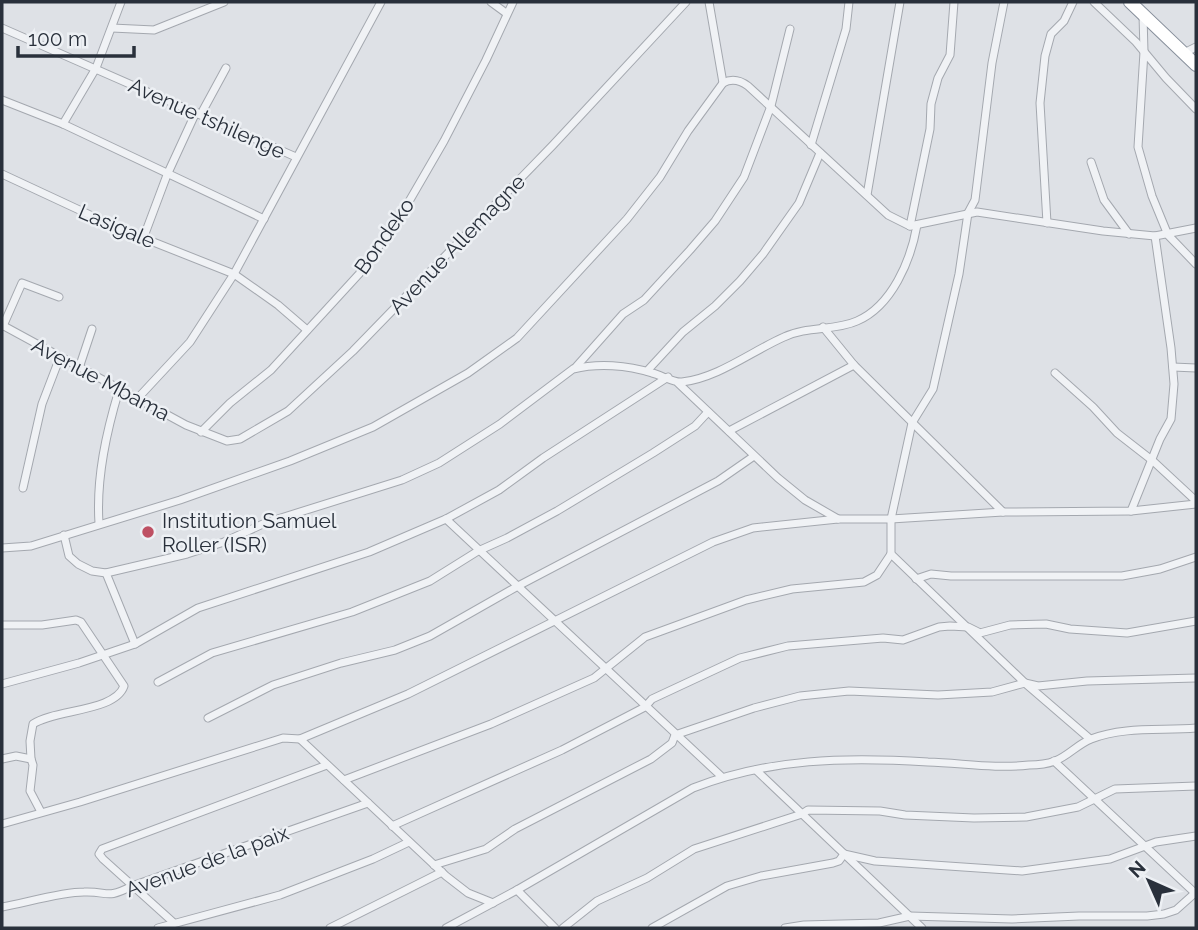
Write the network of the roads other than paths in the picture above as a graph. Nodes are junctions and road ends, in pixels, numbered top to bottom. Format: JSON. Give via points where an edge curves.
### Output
{"nodes":[{"id":1,"x":121,"y":2,"type":"edge"},
{"id":2,"x":224,"y":2,"type":"edge"},
{"id":3,"x":381,"y":2,"type":"edge"},
{"id":4,"x":491,"y":2,"type":"edge"},
{"id":5,"x":513,"y":2,"type":"edge"},
{"id":6,"x":686,"y":2,"type":"edge"},
{"id":7,"x":709,"y":2,"type":"edge"},
{"id":8,"x":849,"y":2,"type":"edge"},
{"id":9,"x":900,"y":2,"type":"edge"},
{"id":10,"x":954,"y":2,"type":"edge"},
{"id":11,"x":1004,"y":2,"type":"edge"},
{"id":12,"x":1073,"y":2,"type":"edge"},
{"id":13,"x":1094,"y":2,"type":"edge"},
{"id":14,"x":1130,"y":2,"type":"edge"},
{"id":15,"x":506,"y":13,"type":"junction"},
{"id":16,"x":1143,"y":14,"type":"junction"},
{"id":17,"x":2,"y":28,"type":"edge"},
{"id":18,"x":111,"y":28,"type":"junction"},
{"id":19,"x":790,"y":29,"type":"dead end"},
{"id":20,"x":1190,"y":50,"type":"edge"},
{"id":21,"x":1144,"y":52,"type":"junction"},
{"id":22,"x":1196,"y":65,"type":"edge"},
{"id":23,"x":96,"y":68,"type":"junction"},
{"id":24,"x":226,"y":68,"type":"dead end"},
{"id":25,"x":723,"y":83,"type":"junction"},
{"id":26,"x":2,"y":100,"type":"edge"},
{"id":27,"x":771,"y":106,"type":"junction"},
{"id":28,"x":1196,"y":108,"type":"edge"},
{"id":29,"x":198,"y":113,"type":"junction"},
{"id":30,"x":63,"y":124,"type":"junction"},
{"id":31,"x":811,"y":145,"type":"junction"},
{"id":32,"x":820,"y":153,"type":"junction"},
{"id":33,"x":296,"y":157,"type":"junction"},
{"id":34,"x":1091,"y":162,"type":"dead end"},
{"id":35,"x":2,"y":174,"type":"edge"},
{"id":36,"x":167,"y":175,"type":"junction"},
{"id":37,"x":867,"y":195,"type":"junction"},
{"id":38,"x":968,"y":212,"type":"junction"},
{"id":39,"x":264,"y":219,"type":"junction"},
{"id":40,"x":1048,"y":223,"type":"junction"},
{"id":41,"x":914,"y":225,"type":"junction"},
{"id":42,"x":1196,"y":228,"type":"edge"},
{"id":43,"x":1129,"y":234,"type":"junction"},
{"id":44,"x":1168,"y":235,"type":"junction"},
{"id":45,"x":1155,"y":236,"type":"junction"},
{"id":46,"x":143,"y":239,"type":"junction"},
{"id":47,"x":1196,"y":264,"type":"edge"},
{"id":48,"x":234,"y":274,"type":"junction"},
{"id":49,"x":59,"y":297,"type":"dead end"},
{"id":50,"x":2,"y":325,"type":"edge"},
{"id":51,"x":822,"y":327,"type":"junction"},
{"id":52,"x":92,"y":329,"type":"dead end"},
{"id":53,"x":307,"y":330,"type":"junction"},
{"id":54,"x":60,"y":357,"type":"junction"},
{"id":55,"x":854,"y":365,"type":"junction"},
{"id":56,"x":1173,"y":367,"type":"junction"},
{"id":57,"x":79,"y":368,"type":"junction"},
{"id":58,"x":1196,"y":368,"type":"edge"},
{"id":59,"x":573,"y":369,"type":"junction"},
{"id":60,"x":647,"y":371,"type":"junction"},
{"id":61,"x":1055,"y":373,"type":"dead end"},
{"id":62,"x":668,"y":377,"type":"junction"},
{"id":63,"x":678,"y":383,"type":"junction"},
{"id":64,"x":119,"y":390,"type":"junction"},
{"id":65,"x":137,"y":399,"type":"junction"},
{"id":66,"x":708,"y":412,"type":"junction"},
{"id":67,"x":912,"y":423,"type":"junction"},
{"id":68,"x":729,"y":431,"type":"junction"},
{"id":69,"x":201,"y":432,"type":"junction"},
{"id":70,"x":754,"y":456,"type":"junction"},
{"id":71,"x":1153,"y":461,"type":"junction"},
{"id":72,"x":23,"y":488,"type":"dead end"},
{"id":73,"x":1196,"y":502,"type":"edge"},
{"id":74,"x":1131,"y":511,"type":"junction"},
{"id":75,"x":1003,"y":512,"type":"junction"},
{"id":76,"x":446,"y":519,"type":"junction"},
{"id":77,"x":838,"y":519,"type":"junction"},
{"id":78,"x":891,"y":519,"type":"junction"},
{"id":79,"x":99,"y":523,"type":"junction"},
{"id":80,"x":64,"y":535,"type":"junction"},
{"id":81,"x":2,"y":548,"type":"edge"},
{"id":82,"x":478,"y":551,"type":"junction"},
{"id":83,"x":891,"y":554,"type":"junction"},
{"id":84,"x":1196,"y":557,"type":"edge"},
{"id":85,"x":106,"y":573,"type":"junction"},
{"id":86,"x":916,"y":579,"type":"junction"},
{"id":87,"x":518,"y":586,"type":"junction"},
{"id":88,"x":1196,"y":621,"type":"edge"},
{"id":89,"x":555,"y":622,"type":"junction"},
{"id":90,"x":2,"y":625,"type":"edge"},
{"id":91,"x":968,"y":627,"type":"junction"},
{"id":92,"x":135,"y":644,"type":"junction"},
{"id":93,"x":104,"y":654,"type":"junction"},
{"id":94,"x":604,"y":670,"type":"junction"},
{"id":95,"x":1196,"y":678,"type":"edge"},
{"id":96,"x":158,"y":682,"type":"dead end"},
{"id":97,"x":1025,"y":683,"type":"junction"},
{"id":98,"x":2,"y":684,"type":"edge"},
{"id":99,"x":645,"y":707,"type":"junction"},
{"id":100,"x":208,"y":718,"type":"dead end"},
{"id":101,"x":1196,"y":728,"type":"edge"},
{"id":102,"x":675,"y":735,"type":"junction"},
{"id":103,"x":1090,"y":739,"type":"junction"},
{"id":104,"x":300,"y":740,"type":"junction"},
{"id":105,"x":2,"y":759,"type":"edge"},
{"id":106,"x":31,"y":759,"type":"junction"},
{"id":107,"x":1054,"y":761,"type":"junction"},
{"id":108,"x":327,"y":765,"type":"junction"},
{"id":109,"x":756,"y":770,"type":"junction"},
{"id":110,"x":722,"y":777,"type":"junction"},
{"id":111,"x":344,"y":780,"type":"junction"},
{"id":112,"x":1196,"y":786,"type":"edge"},
{"id":113,"x":1094,"y":799,"type":"junction"},
{"id":114,"x":368,"y":803,"type":"junction"},
{"id":115,"x":41,"y":812,"type":"junction"},
{"id":116,"x":802,"y":814,"type":"junction"},
{"id":117,"x":2,"y":824,"type":"edge"},
{"id":118,"x":393,"y":826,"type":"junction"},
{"id":119,"x":1196,"y":836,"type":"edge"},
{"id":120,"x":410,"y":842,"type":"junction"},
{"id":121,"x":1146,"y":846,"type":"junction"},
{"id":122,"x":844,"y":854,"type":"junction"},
{"id":123,"x":434,"y":865,"type":"junction"},
{"id":124,"x":442,"y":872,"type":"junction"},
{"id":125,"x":132,"y":886,"type":"junction"},
{"id":126,"x":517,"y":890,"type":"junction"},
{"id":127,"x":1196,"y":893,"type":"edge"},
{"id":128,"x":494,"y":903,"type":"junction"},
{"id":129,"x":2,"y":907,"type":"edge"},
{"id":130,"x":910,"y":916,"type":"junction"},
{"id":131,"x":174,"y":923,"type":"junction"},
{"id":132,"x":158,"y":928,"type":"edge"},
{"id":133,"x":330,"y":928,"type":"edge"},
{"id":134,"x":446,"y":928,"type":"edge"},
{"id":135,"x":555,"y":928,"type":"edge"},
{"id":136,"x":563,"y":928,"type":"edge"},
{"id":137,"x":652,"y":928,"type":"edge"},
{"id":138,"x":785,"y":928,"type":"edge"},
{"id":139,"x":922,"y":928,"type":"edge"}],
"edges":[{"from":1,"to":18,"type":"street"},
{"from":2,"to":18,"type":"street","via":[[154,30]]},
{"from":3,"to":33,"type":"street"},
{"from":4,"to":15,"type":"street"},
{"from":5,"to":15,"type":"street","name":"Bondeko"},
{"from":6,"to":69,"type":"street","name":"Avenue Allemagne","via":[[424,279],[288,411],[240,439],[227,442]]},
{"from":7,"to":25,"type":"street"},
{"from":8,"to":31,"type":"street","via":[[846,29]]},
{"from":9,"to":37,"type":"street"},
{"from":10,"to":41,"type":"street","via":[[950,55],[931,104]]},
{"from":11,"to":38,"type":"street","via":[[975,200]]},
{"from":12,"to":40,"type":"street","via":[[1051,34],[1045,56],[1040,103]]},
{"from":13,"to":21,"type":"street"},
{"from":14,"to":16,"type":"highway"},
{"from":15,"to":53,"type":"street","name":"Bondeko","via":[[486,60],[400,218],[359,274]]},
{"from":16,"to":20,"type":"highway"},
{"from":16,"to":21,"type":"street"},
{"from":17,"to":23,"type":"street","name":"Avenue tshilenge"},
{"from":18,"to":23,"type":"street"},
{"from":19,"to":27,"type":"street"},
{"from":20,"to":22,"type":"highway"},
{"from":21,"to":28,"type":"street"},
{"from":21,"to":44,"type":"street","via":[[1138,147]]},
{"from":23,"to":29,"type":"street","name":"Avenue tshilenge"},
{"from":23,"to":30,"type":"street"},
{"from":24,"to":29,"type":"street"},
{"from":25,"to":27,"type":"street","via":[[743,83]]},
{"from":25,"to":79,"type":"street","via":[[627,219],[517,338],[468,373],[373,427],[290,461]]},
{"from":26,"to":30,"type":"street"},
{"from":27,"to":31,"type":"street"},
{"from":27,"to":59,"type":"street","via":[[744,177],[715,221]]},
{"from":29,"to":33,"type":"street","name":"Avenue tshilenge"},
{"from":29,"to":36,"type":"street"},
{"from":30,"to":36,"type":"street"},
{"from":31,"to":32,"type":"street"},
{"from":32,"to":37,"type":"street"},
{"from":32,"to":60,"type":"street","via":[[799,203],[764,254]]},
{"from":33,"to":39,"type":"street"},
{"from":34,"to":43,"type":"street","via":[[1104,200]]},
{"from":35,"to":46,"type":"street","name":"Lasigale"},
{"from":36,"to":39,"type":"street"},
{"from":36,"to":46,"type":"street"},
{"from":37,"to":41,"type":"street","via":[[888,215]]},
{"from":38,"to":40,"type":"street"},
{"from":38,"to":41,"type":"street"},
{"from":38,"to":67,"type":"street","via":[[933,389]]},
{"from":39,"to":48,"type":"street"},
{"from":40,"to":43,"type":"street"},
{"from":41,"to":51,"type":"street","via":[[914,241],[887,298],[857,322]]},
{"from":42,"to":44,"type":"street"},
{"from":43,"to":45,"type":"street"},
{"from":44,"to":45,"type":"street"},
{"from":44,"to":47,"type":"street"},
{"from":45,"to":56,"type":"street"},
{"from":46,"to":48,"type":"street","name":"Lasigale"},
{"from":48,"to":53,"type":"street","name":"Lasigale"},
{"from":48,"to":65,"type":"street","via":[[190,342]]},
{"from":49,"to":50,"type":"street","via":[[22,283]]},
{"from":50,"to":54,"type":"street","name":"Avenue Mbama"},
{"from":51,"to":55,"type":"street"},
{"from":51,"to":63,"type":"street","via":[[788,335],[711,374]]},
{"from":52,"to":57,"type":"street"},
{"from":53,"to":69,"type":"street","name":"Bondeko","via":[[271,370]]},
{"from":54,"to":57,"type":"street","name":"Avenue Mbama"},
{"from":54,"to":72,"type":"street","via":[[42,404]]},
{"from":55,"to":67,"type":"street"},
{"from":55,"to":68,"type":"street"},
{"from":56,"to":58,"type":"street"},
{"from":56,"to":71,"type":"street","via":[[1171,419]]},
{"from":57,"to":64,"type":"street","name":"Avenue Mbama"},
{"from":59,"to":60,"type":"street","via":[[605,365]]},
{"from":59,"to":85,"type":"street","via":[[500,424],[439,463],[402,480],[265,523],[187,554]]},
{"from":60,"to":62,"type":"street"},
{"from":61,"to":71,"type":"street"},
{"from":62,"to":63,"type":"street"},
{"from":62,"to":76,"type":"street"},
{"from":63,"to":66,"type":"street"},
{"from":64,"to":65,"type":"street","name":"Avenue Mbama"},
{"from":64,"to":79,"type":"street","via":[[99,478]]},
{"from":65,"to":69,"type":"street","name":"Avenue Mbama"},
{"from":66,"to":68,"type":"street"},
{"from":66,"to":82,"type":"street","via":[[681,436],[557,511]]},
{"from":67,"to":75,"type":"street"},
{"from":67,"to":78,"type":"street"},
{"from":68,"to":70,"type":"street"},
{"from":70,"to":77,"type":"street","via":[[804,500]]},
{"from":70,"to":87,"type":"street","via":[[718,481]]},
{"from":71,"to":73,"type":"street"},
{"from":71,"to":74,"type":"street"},
{"from":73,"to":74,"type":"street"},
{"from":74,"to":75,"type":"street"},
{"from":75,"to":78,"type":"street"},
{"from":76,"to":82,"type":"street"},
{"from":76,"to":92,"type":"street","via":[[369,552],[198,608]]},
{"from":77,"to":78,"type":"street"},
{"from":77,"to":89,"type":"street","via":[[753,528],[713,542]]},
{"from":78,"to":83,"type":"street"},
{"from":79,"to":80,"type":"street"},
{"from":80,"to":81,"type":"street","via":[[31,546]]},
{"from":80,"to":85,"type":"street","via":[[69,556],[92,571]]},
{"from":82,"to":87,"type":"street"},
{"from":82,"to":96,"type":"street","via":[[430,581],[371,606],[212,653]]},
{"from":83,"to":86,"type":"street"},
{"from":83,"to":94,"type":"street","via":[[877,575],[864,582],[792,589],[746,600],[645,637]]},
{"from":84,"to":86,"type":"street","via":[[1122,576],[931,573]]},
{"from":85,"to":92,"type":"street"},
{"from":86,"to":91,"type":"street"},
{"from":87,"to":89,"type":"street"},
{"from":87,"to":100,"type":"street","via":[[407,646],[273,685]]},
{"from":88,"to":91,"type":"street","via":[[1127,633],[1010,625],[980,633]]},
{"from":89,"to":94,"type":"street"},
{"from":89,"to":104,"type":"street","via":[[408,694]]},
{"from":90,"to":93,"type":"street","via":[[76,620]]},
{"from":91,"to":97,"type":"street"},
{"from":91,"to":99,"type":"street","via":[[939,627],[903,640],[788,646],[740,658],[652,699]]},
{"from":92,"to":93,"type":"street"},
{"from":93,"to":98,"type":"street"},
{"from":93,"to":106,"type":"street","via":[[124,686],[122,692],[110,701],[33,724]]},
{"from":94,"to":99,"type":"street"},
{"from":94,"to":111,"type":"street","via":[[491,724]]},
{"from":95,"to":97,"type":"street"},
{"from":97,"to":102,"type":"street","via":[[992,692],[889,695],[849,691],[800,696]]},
{"from":97,"to":103,"type":"street"},
{"from":99,"to":102,"type":"street"},
{"from":99,"to":118,"type":"street"},
{"from":101,"to":103,"type":"street","via":[[1122,731]]},
{"from":102,"to":110,"type":"street"},
{"from":102,"to":123,"type":"street","via":[[672,743],[651,759],[515,829],[486,849]]},
{"from":103,"to":107,"type":"street"},
{"from":104,"to":108,"type":"street"},
{"from":104,"to":115,"type":"street","via":[[283,738]]},
{"from":105,"to":106,"type":"street"},
{"from":106,"to":115,"type":"street","via":[[30,791]]},
{"from":107,"to":109,"type":"street","via":[[989,768],[866,758],[795,762]]},
{"from":107,"to":113,"type":"street"},
{"from":108,"to":111,"type":"street"},
{"from":108,"to":125,"type":"street","via":[[102,849],[103,859]]},
{"from":109,"to":110,"type":"street"},
{"from":109,"to":116,"type":"street"},
{"from":110,"to":126,"type":"street","via":[[693,788]]},
{"from":111,"to":114,"type":"street"},
{"from":112,"to":113,"type":"street","via":[[1115,789]]},
{"from":113,"to":116,"type":"street","via":[[1078,807],[1027,817],[808,810]]},
{"from":113,"to":121,"type":"street"},
{"from":114,"to":118,"type":"street"},
{"from":114,"to":125,"type":"street","name":"Avenue de la paix"},
{"from":115,"to":117,"type":"street"},
{"from":116,"to":122,"type":"street"},
{"from":116,"to":136,"type":"street","via":[[694,849],[597,901]]},
{"from":118,"to":120,"type":"street"},
{"from":119,"to":121,"type":"street"},
{"from":120,"to":123,"type":"street"},
{"from":120,"to":131,"type":"street","via":[[280,895]]},
{"from":121,"to":122,"type":"street","via":[[1110,859],[1022,871],[875,861]]},
{"from":121,"to":127,"type":"street"},
{"from":122,"to":130,"type":"street"},
{"from":122,"to":137,"type":"street","via":[[833,863],[727,886]]},
{"from":123,"to":124,"type":"street"},
{"from":124,"to":128,"type":"street","via":[[468,893]]},
{"from":124,"to":133,"type":"street"},
{"from":125,"to":129,"type":"street","name":"Avenue de la paix","via":[[107,896],[84,892]]},
{"from":125,"to":131,"type":"street"},
{"from":126,"to":128,"type":"street"},
{"from":126,"to":135,"type":"street"},
{"from":127,"to":130,"type":"street","via":[[1176,910],[1147,916]]},
{"from":128,"to":134,"type":"street"},
{"from":130,"to":138,"type":"street","via":[[880,923]]},
{"from":130,"to":139,"type":"street"},
{"from":131,"to":132,"type":"street"}]}
